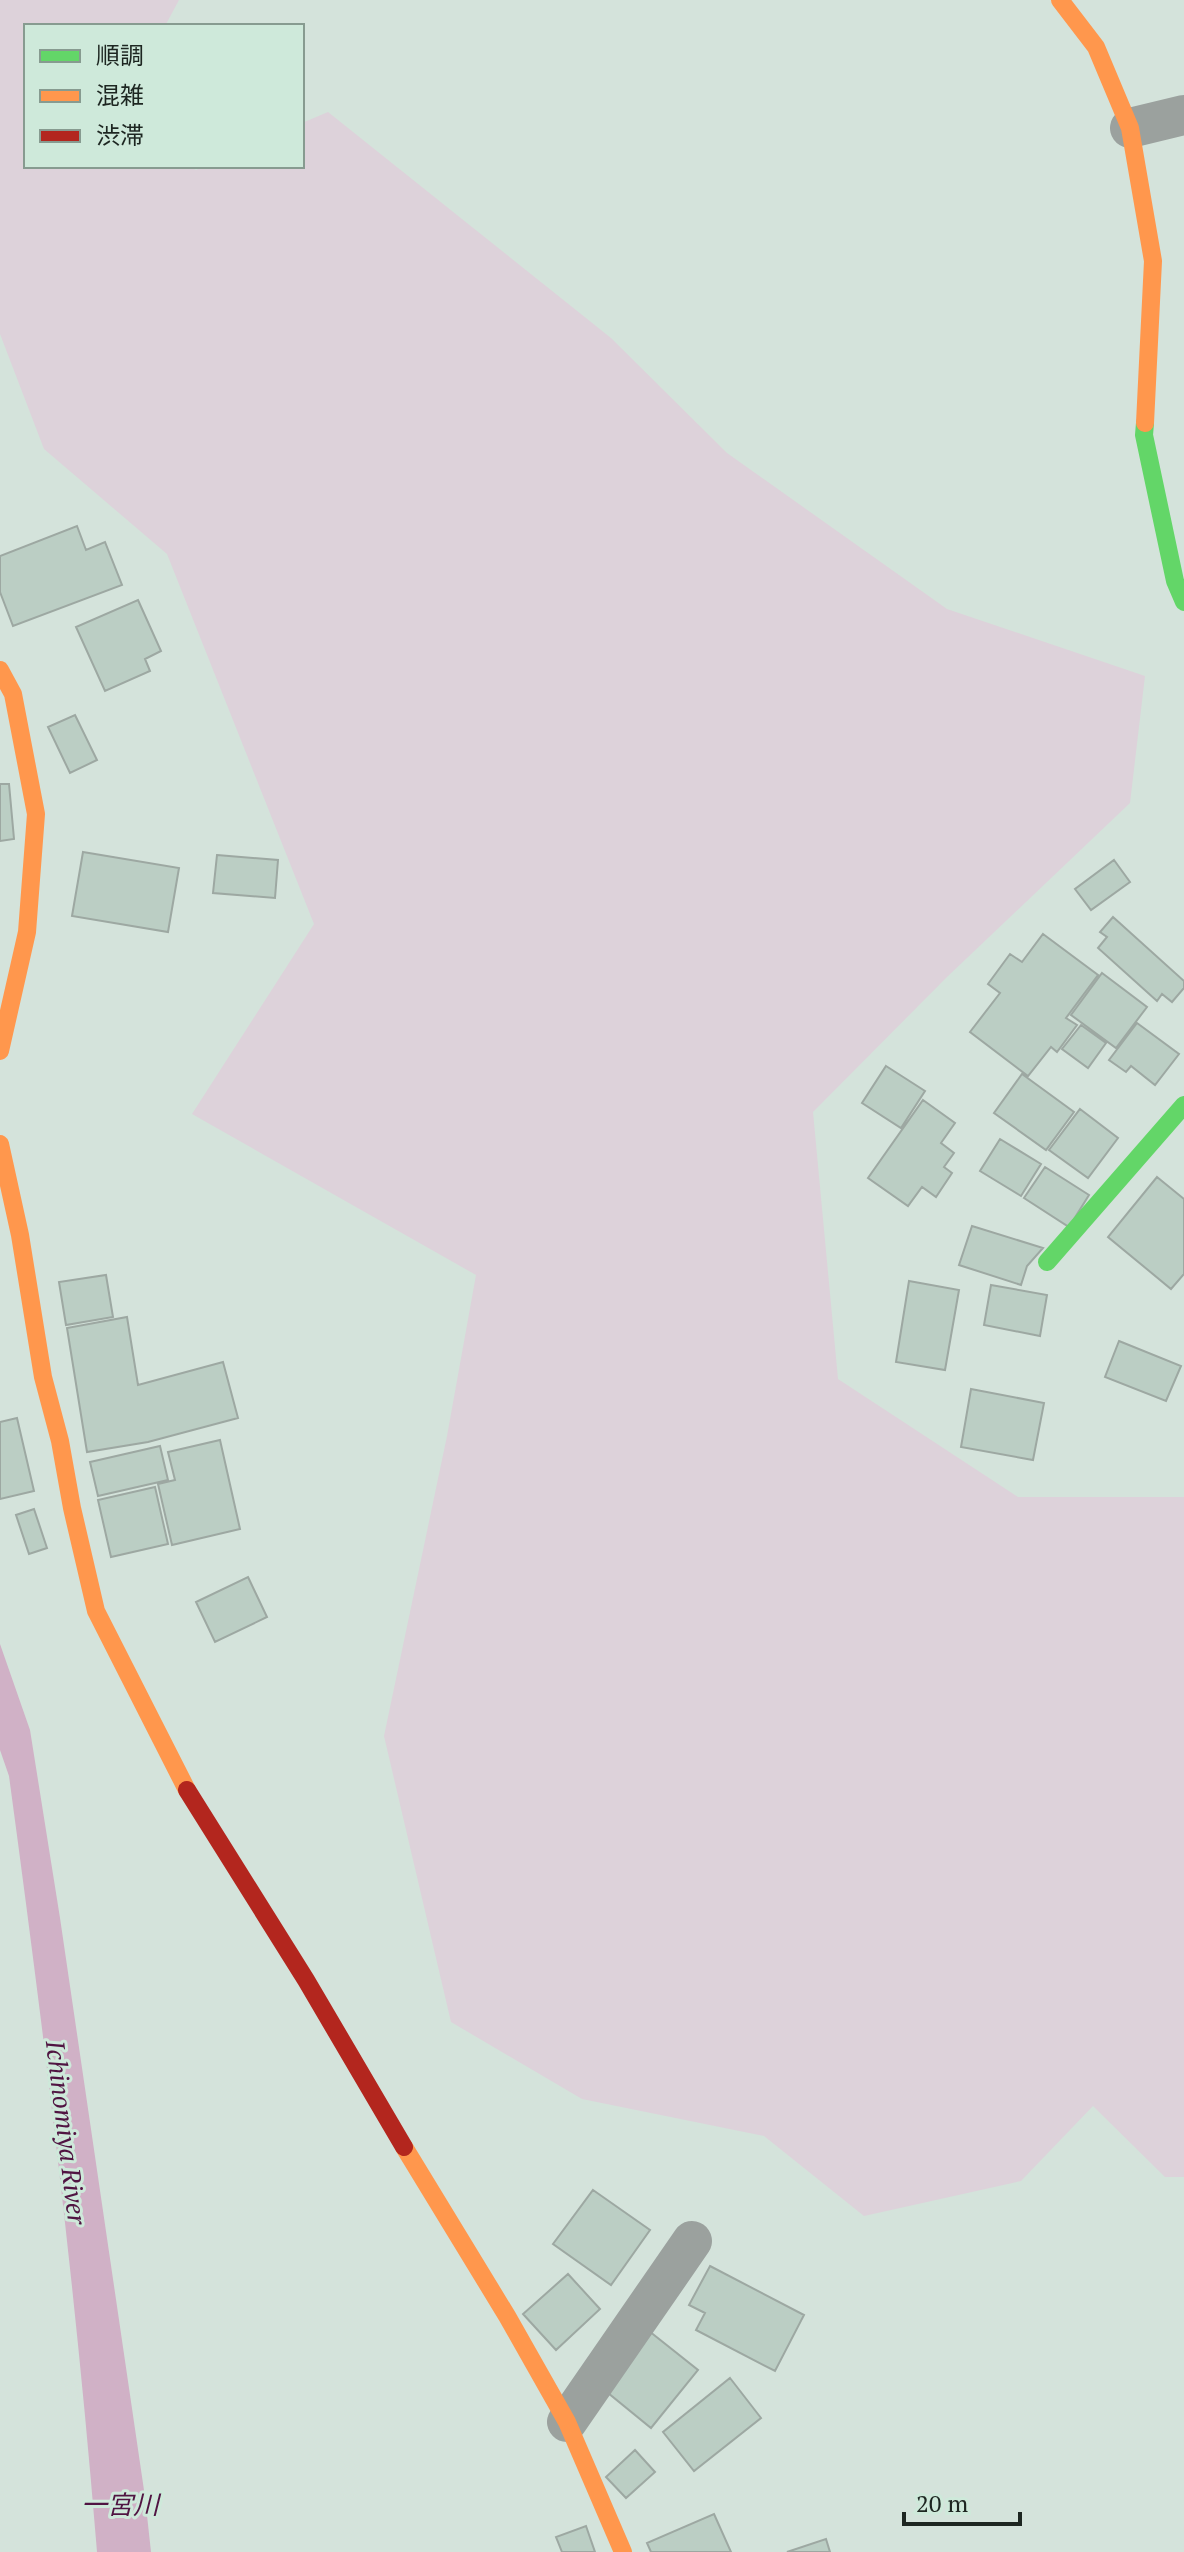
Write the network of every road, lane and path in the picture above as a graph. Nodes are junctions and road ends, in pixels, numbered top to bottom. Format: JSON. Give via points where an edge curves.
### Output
{"nodes":[{"id":1,"x":1060,"y":0,"type":"edge"},
{"id":2,"x":1184,"y":115,"type":"edge"},
{"id":3,"x":1130,"y":128,"type":"junction"},
{"id":4,"x":1184,"y":602,"type":"edge"},
{"id":5,"x":0,"y":670,"type":"edge"},
{"id":6,"x":0,"y":1051,"type":"edge"},
{"id":7,"x":1184,"y":1105,"type":"edge"},
{"id":8,"x":0,"y":1144,"type":"edge"},
{"id":9,"x":1047,"y":1262,"type":"dead end"},
{"id":10,"x":692,"y":2241,"type":"dead end"},
{"id":11,"x":567,"y":2422,"type":"junction"},
{"id":12,"x":623,"y":2552,"type":"edge"}],
"edges":[{"from":1,"to":3,"type":"street","via":[[1096,47]]},
{"from":2,"to":3,"type":"street"},
{"from":3,"to":4,"type":"street","via":[[1153,261],[1144,435]]},
{"from":5,"to":6,"type":"street","via":[[13,694],[36,814],[27,932]]},
{"from":7,"to":9,"type":"street"},
{"from":8,"to":11,"type":"street","via":[[43,1377],[96,1611],[188,1792],[306,1980]]},
{"from":10,"to":11,"type":"street"},
{"from":11,"to":12,"type":"street"}]}
